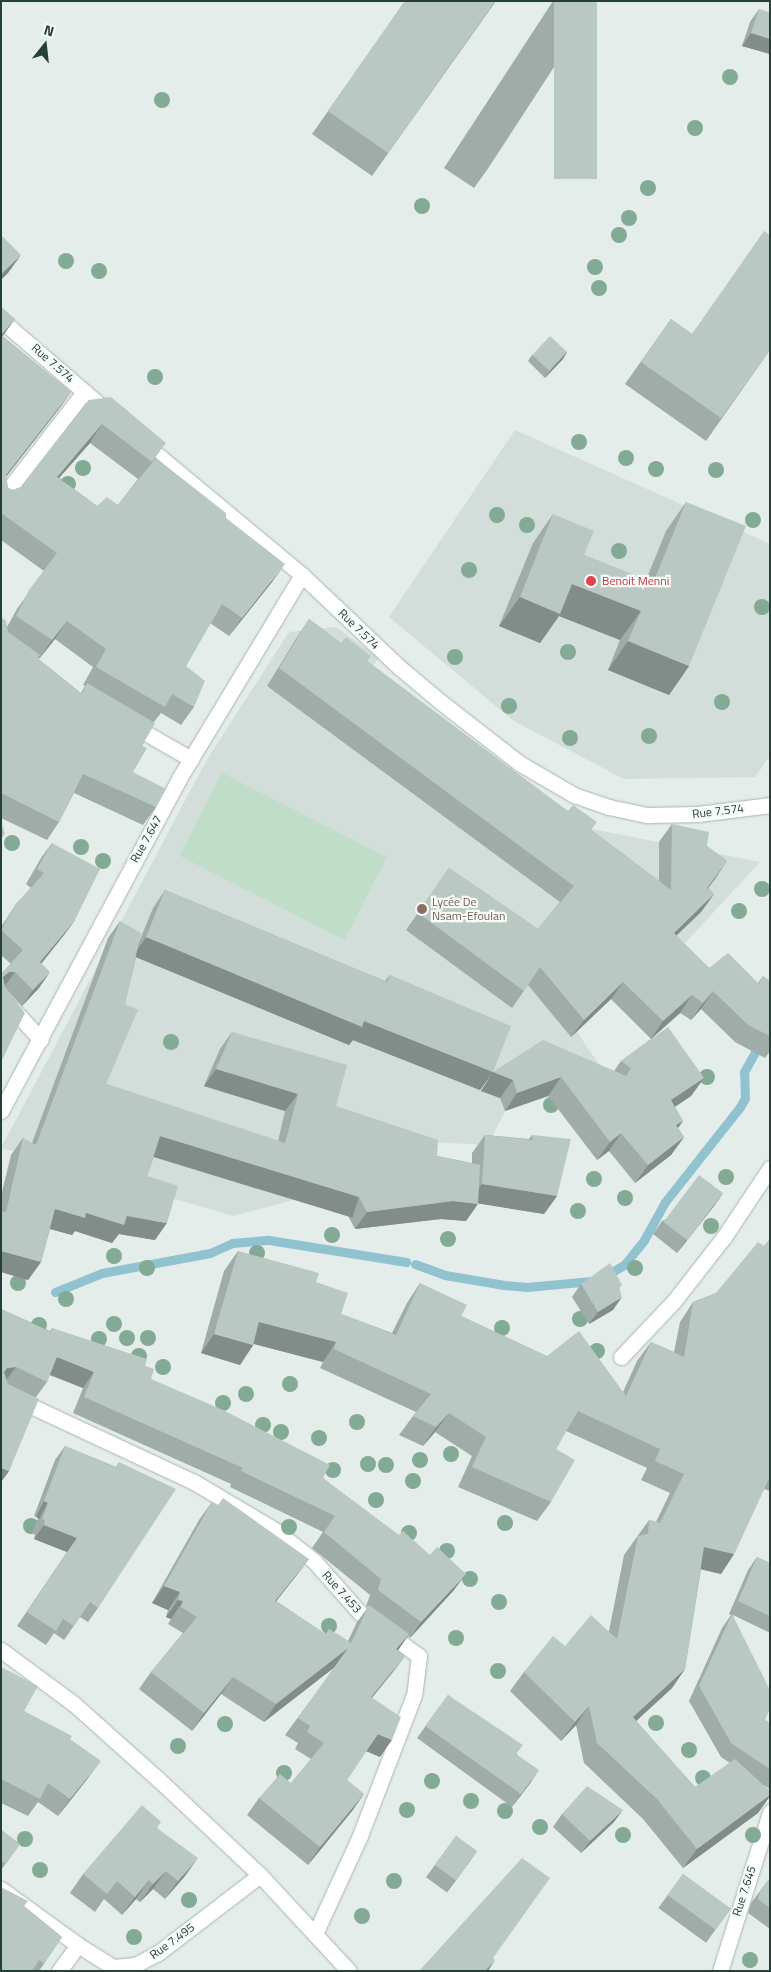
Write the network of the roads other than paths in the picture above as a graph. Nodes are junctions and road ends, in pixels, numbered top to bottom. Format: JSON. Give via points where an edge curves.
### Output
{"nodes":[{"id":1,"x":1,"y":320,"type":"edge"},
{"id":2,"x":84,"y":392,"type":"junction"},
{"id":3,"x":1,"y":499,"type":"edge"},
{"id":4,"x":302,"y":575,"type":"junction"},
{"id":5,"x":116,"y":716,"type":"edge"},
{"id":6,"x":191,"y":759,"type":"junction"},
{"id":7,"x":770,"y":805,"type":"edge"},
{"id":8,"x":1,"y":996,"type":"edge"},
{"id":9,"x":41,"y":1040,"type":"junction"},
{"id":10,"x":1,"y":1111,"type":"edge"},
{"id":11,"x":770,"y":1168,"type":"edge"},
{"id":12,"x":622,"y":1356,"type":"dead end"},
{"id":13,"x":1,"y":1392,"type":"edge"},
{"id":14,"x":1,"y":1650,"type":"edge"},
{"id":15,"x":770,"y":1812,"type":"edge"},
{"id":16,"x":260,"y":1875,"type":"junction"},
{"id":17,"x":1,"y":1889,"type":"edge"},
{"id":18,"x":315,"y":1934,"type":"junction"},
{"id":19,"x":78,"y":1945,"type":"junction"},
{"id":20,"x":59,"y":1971,"type":"edge"},
{"id":21,"x":349,"y":1971,"type":"edge"},
{"id":22,"x":720,"y":1971,"type":"edge"}],
"edges":[{"from":1,"to":2,"type":"street","name":"Rue 7.574"},
{"from":2,"to":3,"type":"street"},
{"from":2,"to":4,"type":"street","name":"Rue 7.574"},
{"from":4,"to":6,"type":"street","name":"Rue 7.647"},
{"from":4,"to":7,"type":"street","name":"Rue 7.574","via":[[442,703],[519,763],[574,795],[648,815],[698,814]]},
{"from":5,"to":6,"type":"street"},
{"from":6,"to":9,"type":"street","name":"Rue 7.647","via":[[110,903]]},
{"from":8,"to":9,"type":"street"},
{"from":9,"to":10,"type":"street","name":"Rue 7.647"},
{"from":11,"to":12,"type":"street","via":[[724,1238],[674,1301]]},
{"from":13,"to":18,"type":"street","name":"Rue 7.453","via":[[194,1482],[276,1530],[314,1561],[360,1613],[419,1656],[414,1695],[360,1836]]},
{"from":14,"to":16,"type":"street","via":[[74,1704]]},
{"from":15,"to":22,"type":"street","name":"Rue 7.645"},
{"from":16,"to":18,"type":"street"},
{"from":16,"to":19,"type":"street","name":"Rue 7.495","via":[[158,1953],[136,1965],[113,1967]]},
{"from":17,"to":19,"type":"street","name":"Rue 7.495"},
{"from":18,"to":21,"type":"street"},
{"from":19,"to":20,"type":"street"}]}
